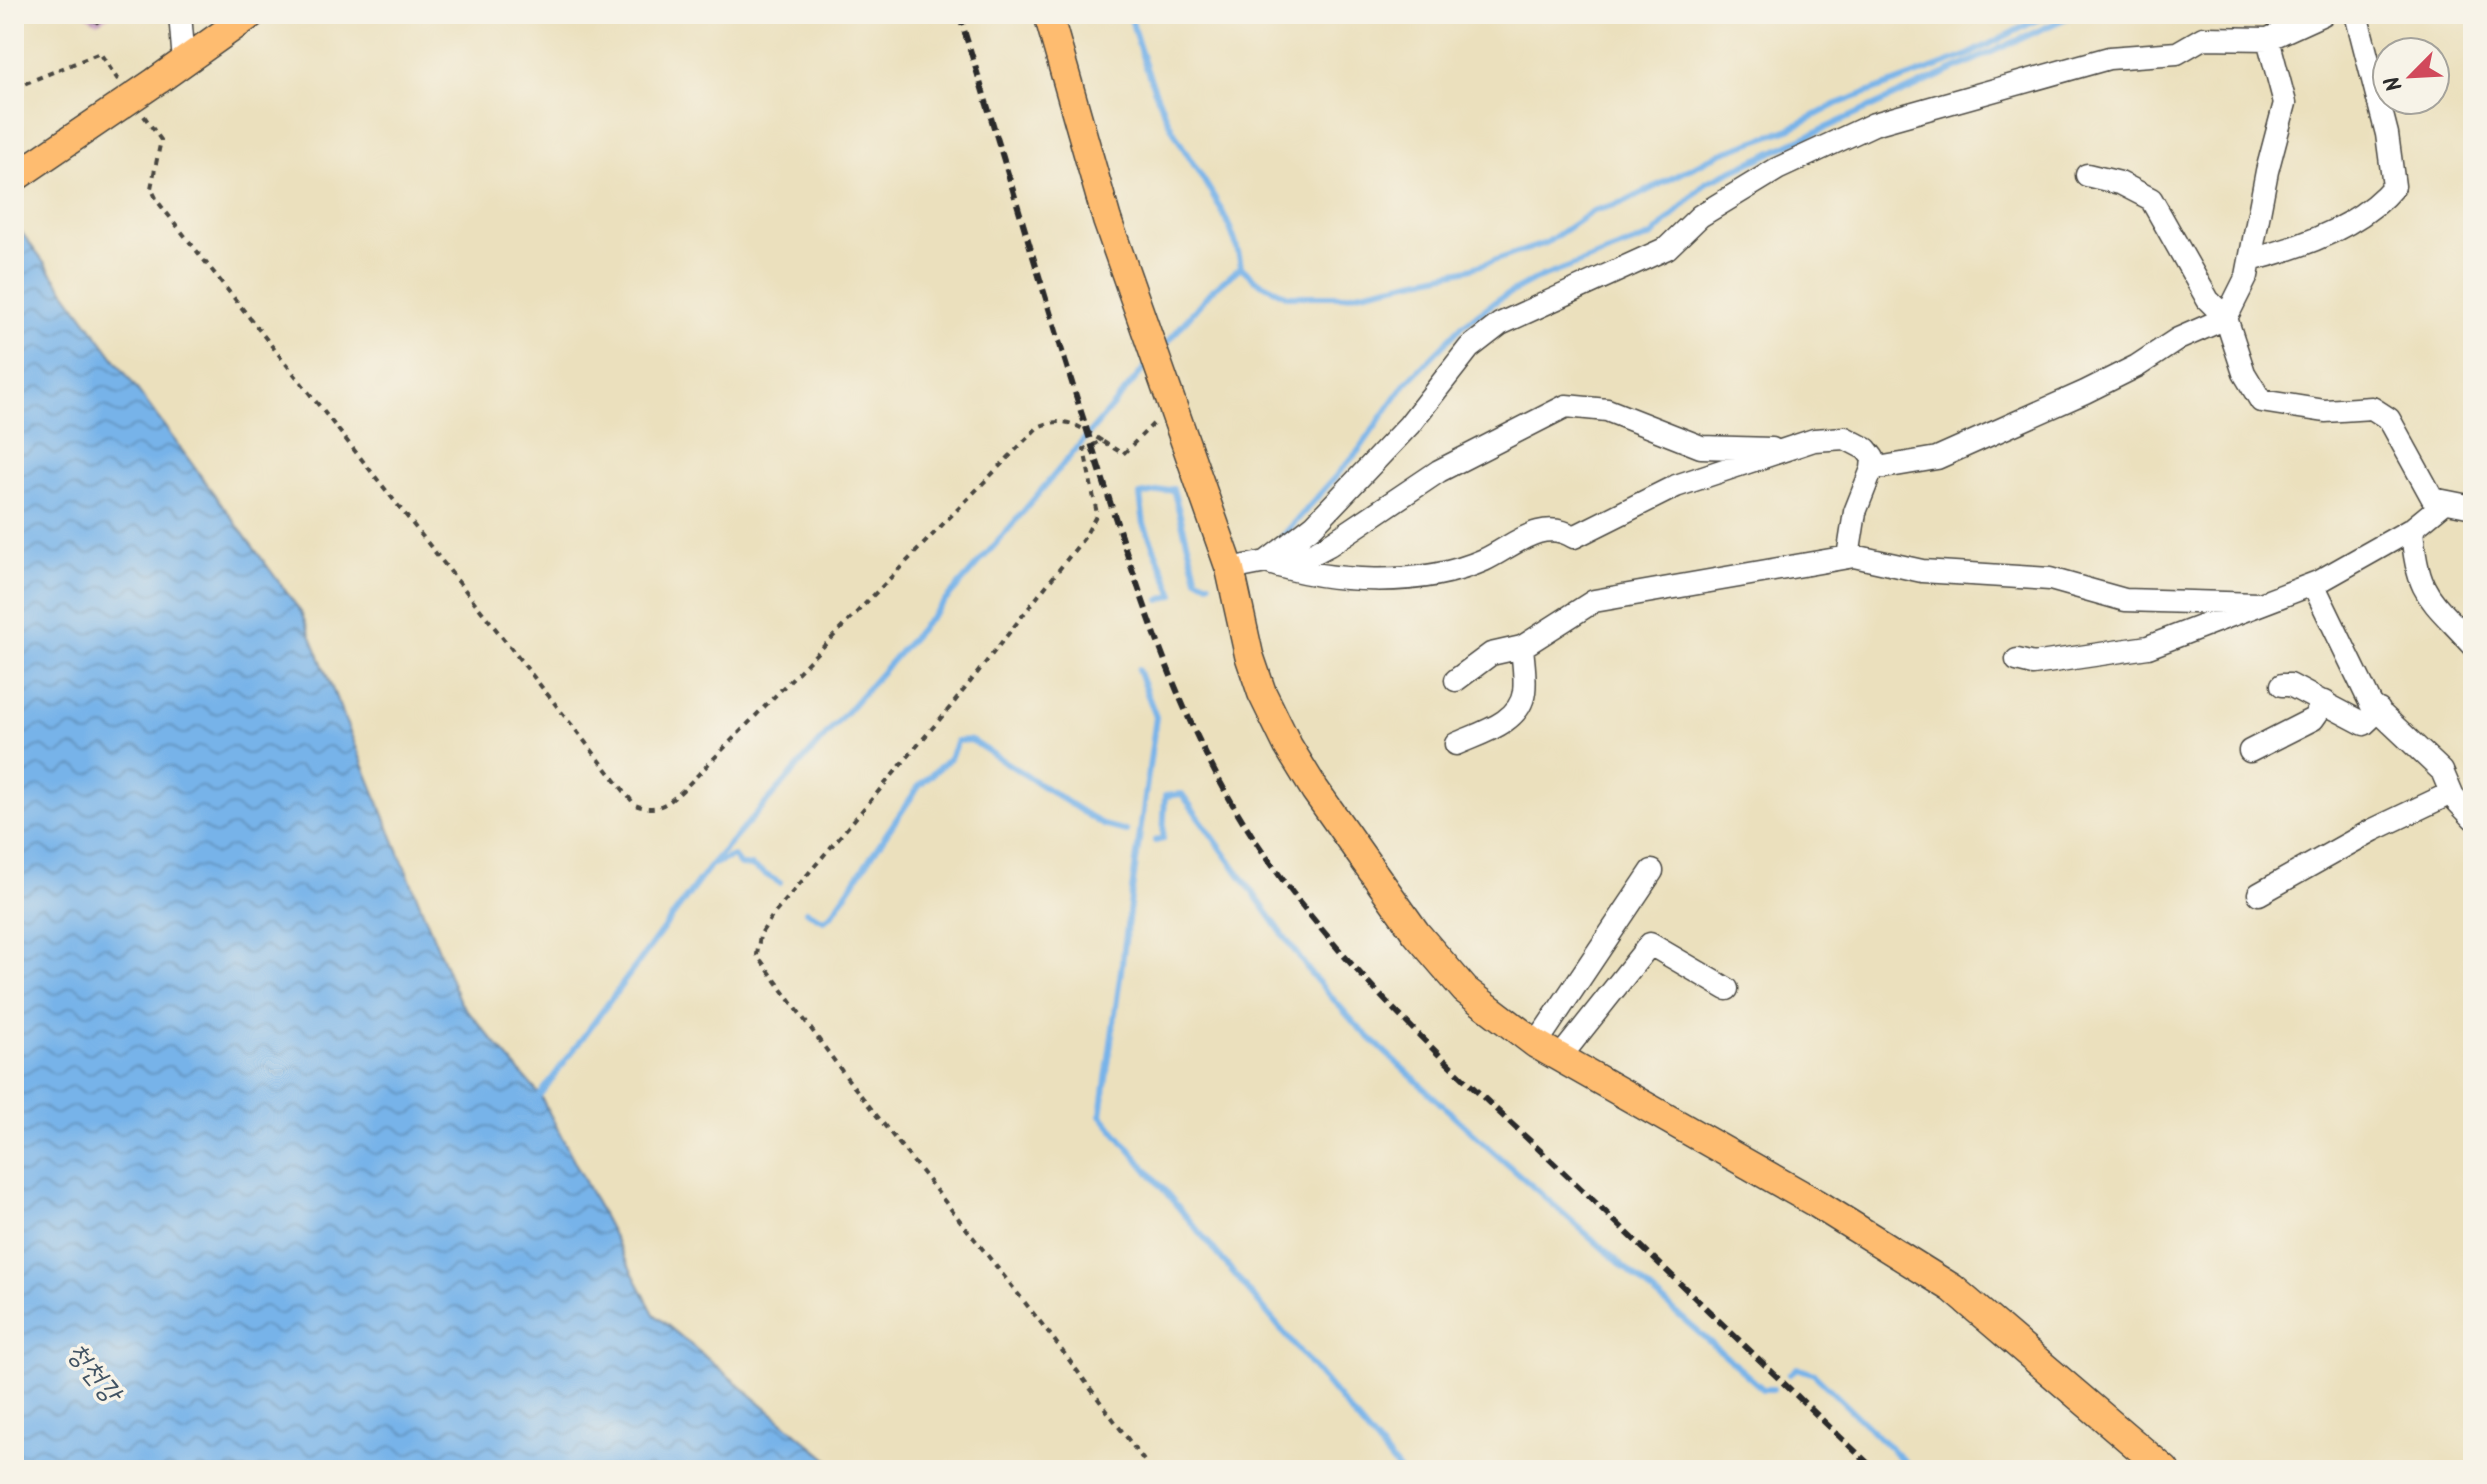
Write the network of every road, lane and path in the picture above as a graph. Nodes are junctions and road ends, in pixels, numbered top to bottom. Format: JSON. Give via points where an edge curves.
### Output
{"nodes":[{"id":1,"x":180,"y":14,"type":"edge"},
{"id":2,"x":251,"y":14,"type":"edge"},
{"id":3,"x":1048,"y":14,"type":"edge"},
{"id":4,"x":2323,"y":14,"type":"edge"},
{"id":5,"x":2356,"y":14,"type":"edge"},
{"id":6,"x":2268,"y":39,"type":"junction"},
{"id":7,"x":184,"y":62,"type":"junction"},
{"id":8,"x":14,"y":88,"type":"edge"},
{"id":9,"x":126,"y":90,"type":"dead end"},
{"id":10,"x":143,"y":115,"type":"dead end"},
{"id":11,"x":2087,"y":175,"type":"dead end"},
{"id":12,"x":14,"y":178,"type":"edge"},
{"id":13,"x":2250,"y":260,"type":"junction"},
{"id":14,"x":2226,"y":318,"type":"junction"},
{"id":15,"x":1173,"y":404,"type":"junction"},
{"id":16,"x":1102,"y":441,"type":"junction"},
{"id":17,"x":1784,"y":450,"type":"junction"},
{"id":18,"x":1872,"y":469,"type":"junction"},
{"id":19,"x":2445,"y":502,"type":"junction"},
{"id":20,"x":2473,"y":507,"type":"edge"},
{"id":21,"x":2412,"y":529,"type":"junction"},
{"id":22,"x":1848,"y":557,"type":"junction"},
{"id":23,"x":1266,"y":562,"type":"junction"},
{"id":24,"x":1230,"y":569,"type":"junction"},
{"id":25,"x":2313,"y":584,"type":"junction"},
{"id":26,"x":2258,"y":604,"type":"junction"},
{"id":27,"x":2473,"y":645,"type":"edge"},
{"id":28,"x":1522,"y":647,"type":"junction"},
{"id":29,"x":2017,"y":660,"type":"dead end"},
{"id":30,"x":1456,"y":680,"type":"dead end"},
{"id":31,"x":2282,"y":685,"type":"dead end"},
{"id":32,"x":2325,"y":702,"type":"junction"},
{"id":33,"x":2379,"y":710,"type":"junction"},
{"id":34,"x":1456,"y":744,"type":"dead end"},
{"id":35,"x":2250,"y":751,"type":"dead end"},
{"id":36,"x":2451,"y":793,"type":"junction"},
{"id":37,"x":2473,"y":818,"type":"edge"},
{"id":38,"x":1652,"y":871,"type":"dead end"},
{"id":39,"x":2259,"y":894,"type":"dead end"},
{"id":40,"x":1727,"y":989,"type":"dead end"},
{"id":41,"x":1536,"y":1044,"type":"junction"},
{"id":42,"x":1561,"y":1056,"type":"junction"},
{"id":43,"x":1151,"y":1470,"type":"edge"},
{"id":44,"x":2165,"y":1470,"type":"edge"}],
"edges":[{"from":1,"to":7,"type":"street"},
{"from":2,"to":7,"type":"main road"},
{"from":3,"to":15,"type":"main road","via":[[1107,220]]},
{"from":4,"to":6,"type":"street"},
{"from":5,"to":13,"type":"street","via":[[2387,134],[2394,186],[2380,203],[2351,220]]},
{"from":6,"to":13,"type":"street","via":[[2285,103]]},
{"from":6,"to":23,"type":"street","via":[[2203,38],[2177,53],[2109,58],[1874,124],[1777,169],[1700,216],[1667,248],[1542,302],[1489,332],[1461,357],[1377,462],[1314,525]]},
{"from":7,"to":12,"type":"main road","bridge":true},
{"from":8,"to":9,"type":"path","via":[[100,53]]},
{"from":10,"to":16,"type":"path","via":[[161,140],[151,188],[158,202],[566,721],[635,805],[650,811],[684,789],[1038,427],[1069,421]]},
{"from":11,"to":14,"type":"street","via":[[2120,183],[2151,199],[2208,300]]},
{"from":13,"to":14,"type":"street"},
{"from":14,"to":18,"type":"street","via":[[2085,392],[1937,458]]},
{"from":14,"to":19,"type":"street","via":[[2244,373],[2261,401],[2325,411],[2372,408],[2389,419],[2433,499]]},
{"from":15,"to":16,"type":"path","via":[[1123,454]]},
{"from":15,"to":24,"type":"main road"},
{"from":16,"to":43,"type":"path","via":[[1084,449],[1097,514],[1084,538],[952,705],[773,915],[756,944],[757,955],[847,1078]]},
{"from":17,"to":18,"type":"street","via":[[1814,440],[1845,438],[1866,449],[1873,458]]},
{"from":17,"to":23,"type":"street","via":[[1676,486],[1574,537],[1549,528],[1461,567],[1378,580],[1303,574]]},
{"from":17,"to":23,"type":"street","via":[[1701,447],[1607,410],[1566,406],[1439,471],[1310,555]]},
{"from":18,"to":22,"type":"street","via":[[1855,512]]},
{"from":19,"to":20,"type":"street"},
{"from":19,"to":21,"type":"street"},
{"from":21,"to":25,"type":"street"},
{"from":21,"to":27,"type":"street","via":[[2414,560],[2425,594]]},
{"from":22,"to":26,"type":"street","via":[[1922,571],[2050,579],[2125,600]]},
{"from":22,"to":28,"type":"street","via":[[1594,601]]},
{"from":23,"to":24,"type":"street"},
{"from":24,"to":41,"type":"main road","via":[[1262,693],[1315,790],[1440,961],[1489,1012]]},
{"from":25,"to":26,"type":"street"},
{"from":25,"to":33,"type":"street","via":[[2371,704]]},
{"from":26,"to":29,"type":"street","via":[[2148,647],[2033,664]]},
{"from":28,"to":30,"type":"street","via":[[1491,654]]},
{"from":28,"to":34,"type":"street","via":[[1524,692],[1518,708],[1502,723]]},
{"from":31,"to":32,"type":"street"},
{"from":32,"to":33,"type":"street","via":[[2364,724]]},
{"from":32,"to":35,"type":"street","via":[[2313,719]]},
{"from":33,"to":36,"type":"street","via":[[2442,771]]},
{"from":36,"to":37,"type":"street"},
{"from":36,"to":39,"type":"street"},
{"from":38,"to":41,"type":"street"},
{"from":40,"to":42,"type":"street","via":[[1650,944]]},
{"from":41,"to":42,"type":"main road"},
{"from":42,"to":44,"type":"main road","via":[[1952,1288]]}]}
